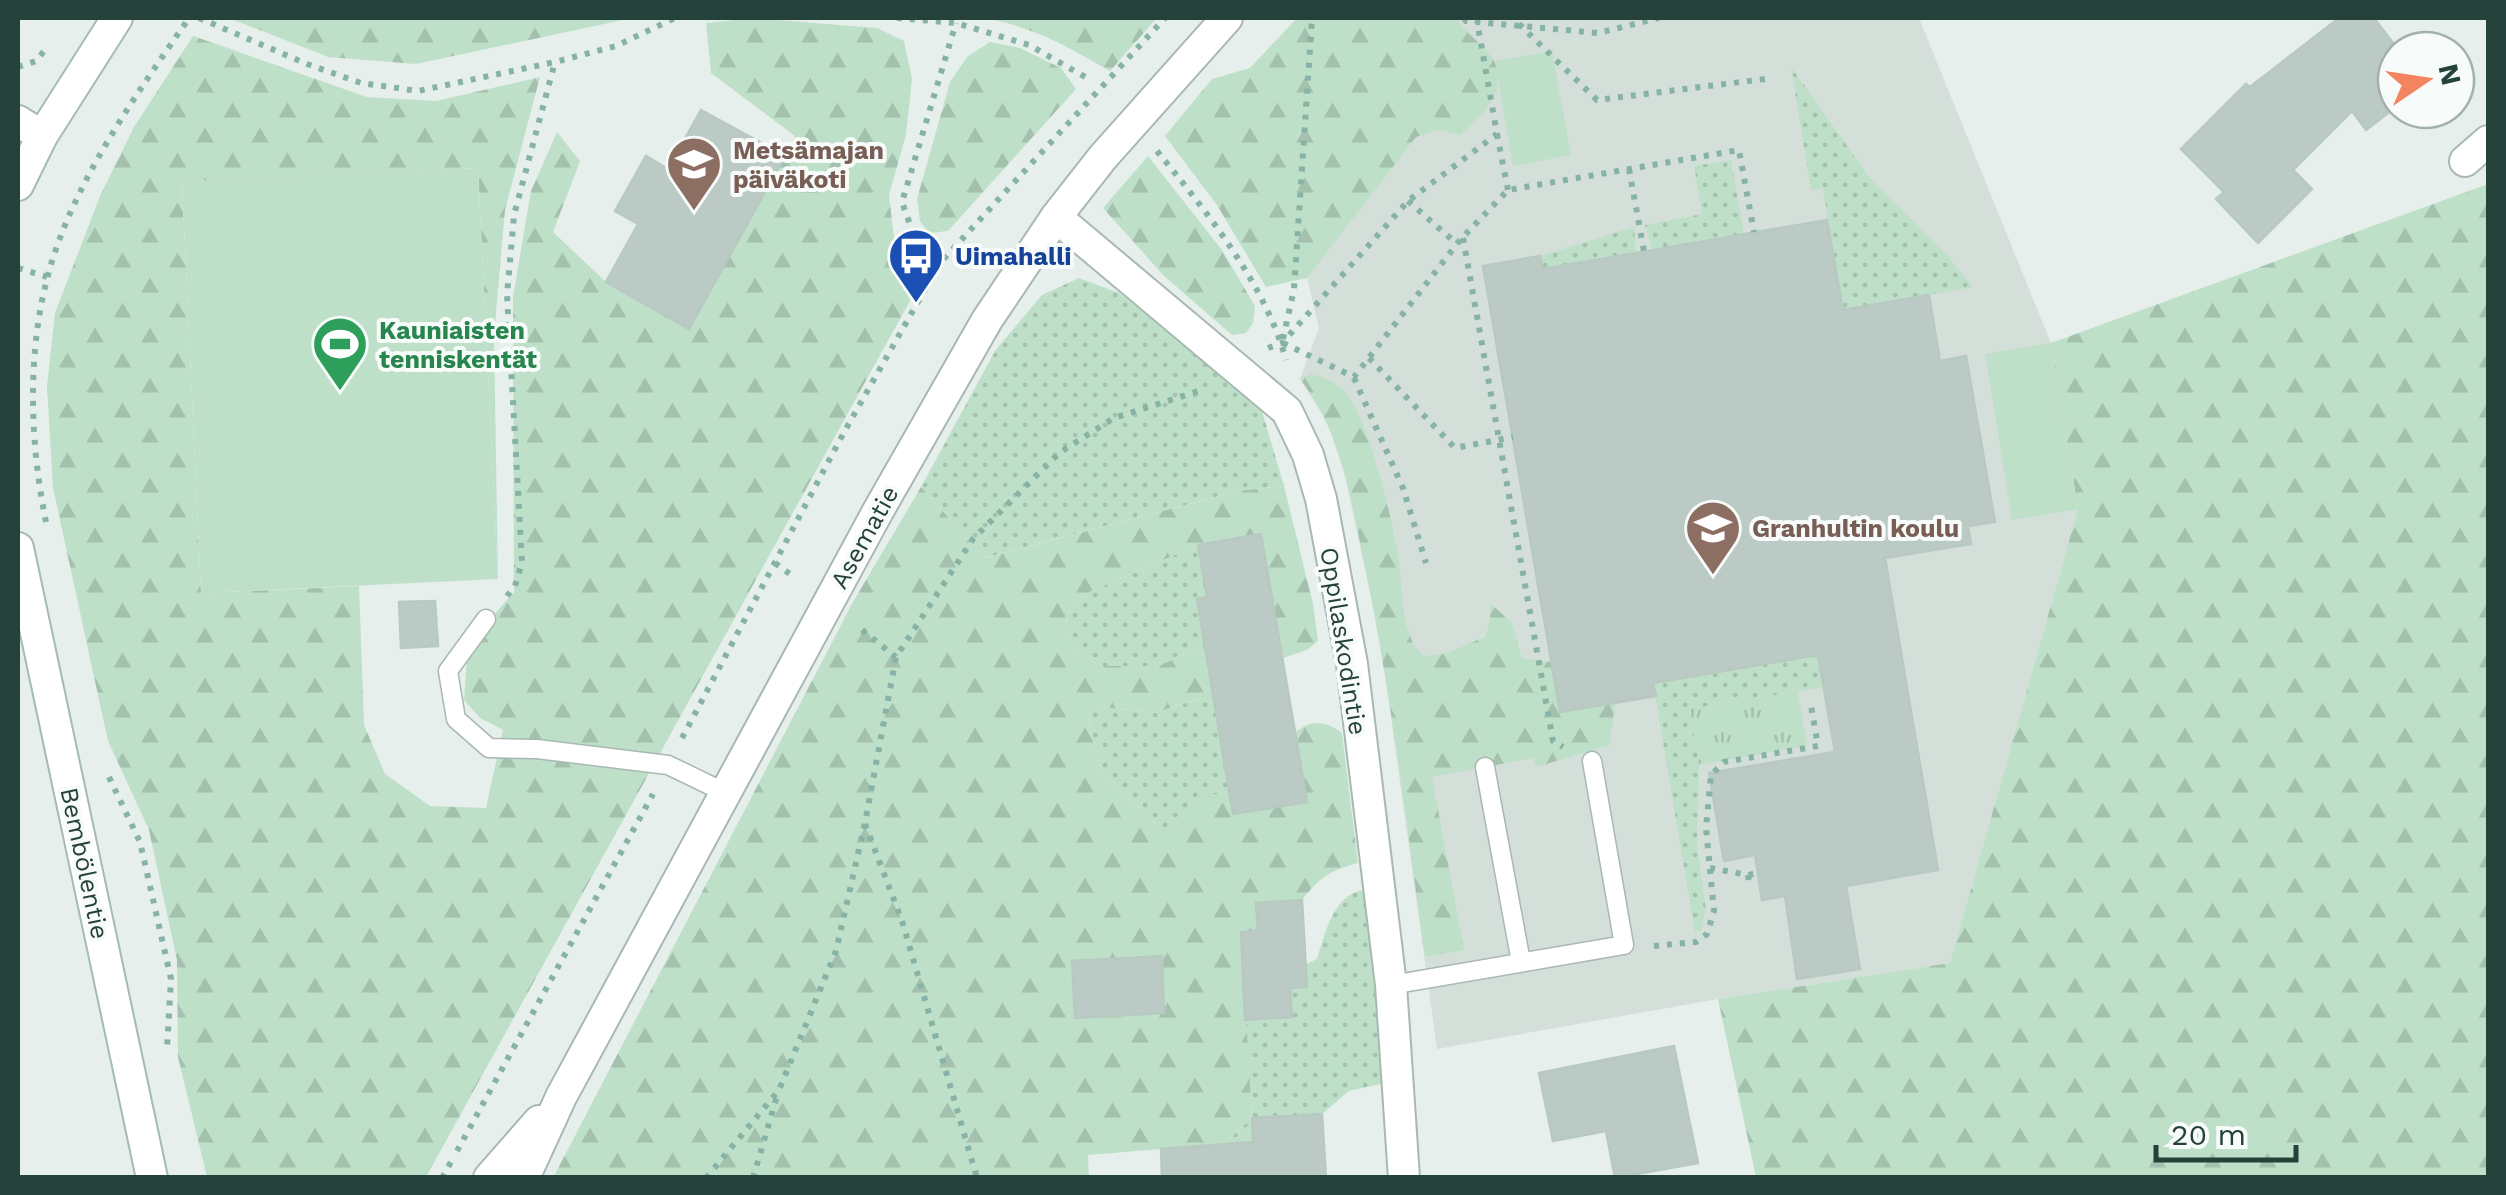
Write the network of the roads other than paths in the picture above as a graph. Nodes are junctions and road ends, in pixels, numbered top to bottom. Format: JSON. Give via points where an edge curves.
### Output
{"nodes":[{"id":1,"x":117,"y":18,"type":"edge"},
{"id":2,"x":1227,"y":18,"type":"edge"},
{"id":3,"x":30,"y":129,"type":"edge"},
{"id":4,"x":18,"y":184,"type":"edge"},
{"id":5,"x":1056,"y":218,"type":"junction"},
{"id":6,"x":18,"y":548,"type":"edge"},
{"id":7,"x":486,"y":619,"type":"road end"},
{"id":8,"x":1592,"y":761,"type":"road end"},
{"id":9,"x":1484,"y":767,"type":"dead end"},
{"id":10,"x":726,"y":793,"type":"junction"},
{"id":11,"x":1521,"y":962,"type":"junction"},
{"id":12,"x":1390,"y":985,"type":"junction"},
{"id":13,"x":561,"y":1096,"type":"junction"},
{"id":14,"x":152,"y":1178,"type":"edge"},
{"id":15,"x":489,"y":1178,"type":"edge"},
{"id":16,"x":524,"y":1178,"type":"edge"},
{"id":17,"x":1404,"y":1178,"type":"edge"}],
"edges":[{"from":1,"to":3,"type":"street"},
{"from":2,"to":5,"type":"street","name":"Asematie"},
{"from":3,"to":4,"type":"street"},
{"from":5,"to":10,"type":"street","name":"Asematie","via":[[987,320]]},
{"from":5,"to":12,"type":"street","name":"Oppilaskodintie","via":[[1287,411],[1308,455],[1352,664]]},
{"from":6,"to":14,"type":"street","name":"Bembölentie"},
{"from":7,"to":10,"type":"lane","via":[[448,671],[456,719],[489,748],[668,765]]},
{"from":8,"to":11,"type":"lane","via":[[1624,945]]},
{"from":9,"to":11,"type":"lane"},
{"from":10,"to":13,"type":"street","name":"Asematie"},
{"from":11,"to":12,"type":"lane"},
{"from":12,"to":17,"type":"street","name":"Oppilaskodintie"},
{"from":13,"to":15,"type":"street","name":"Asematie"},
{"from":13,"to":16,"type":"street","name":"Asematie"}]}
